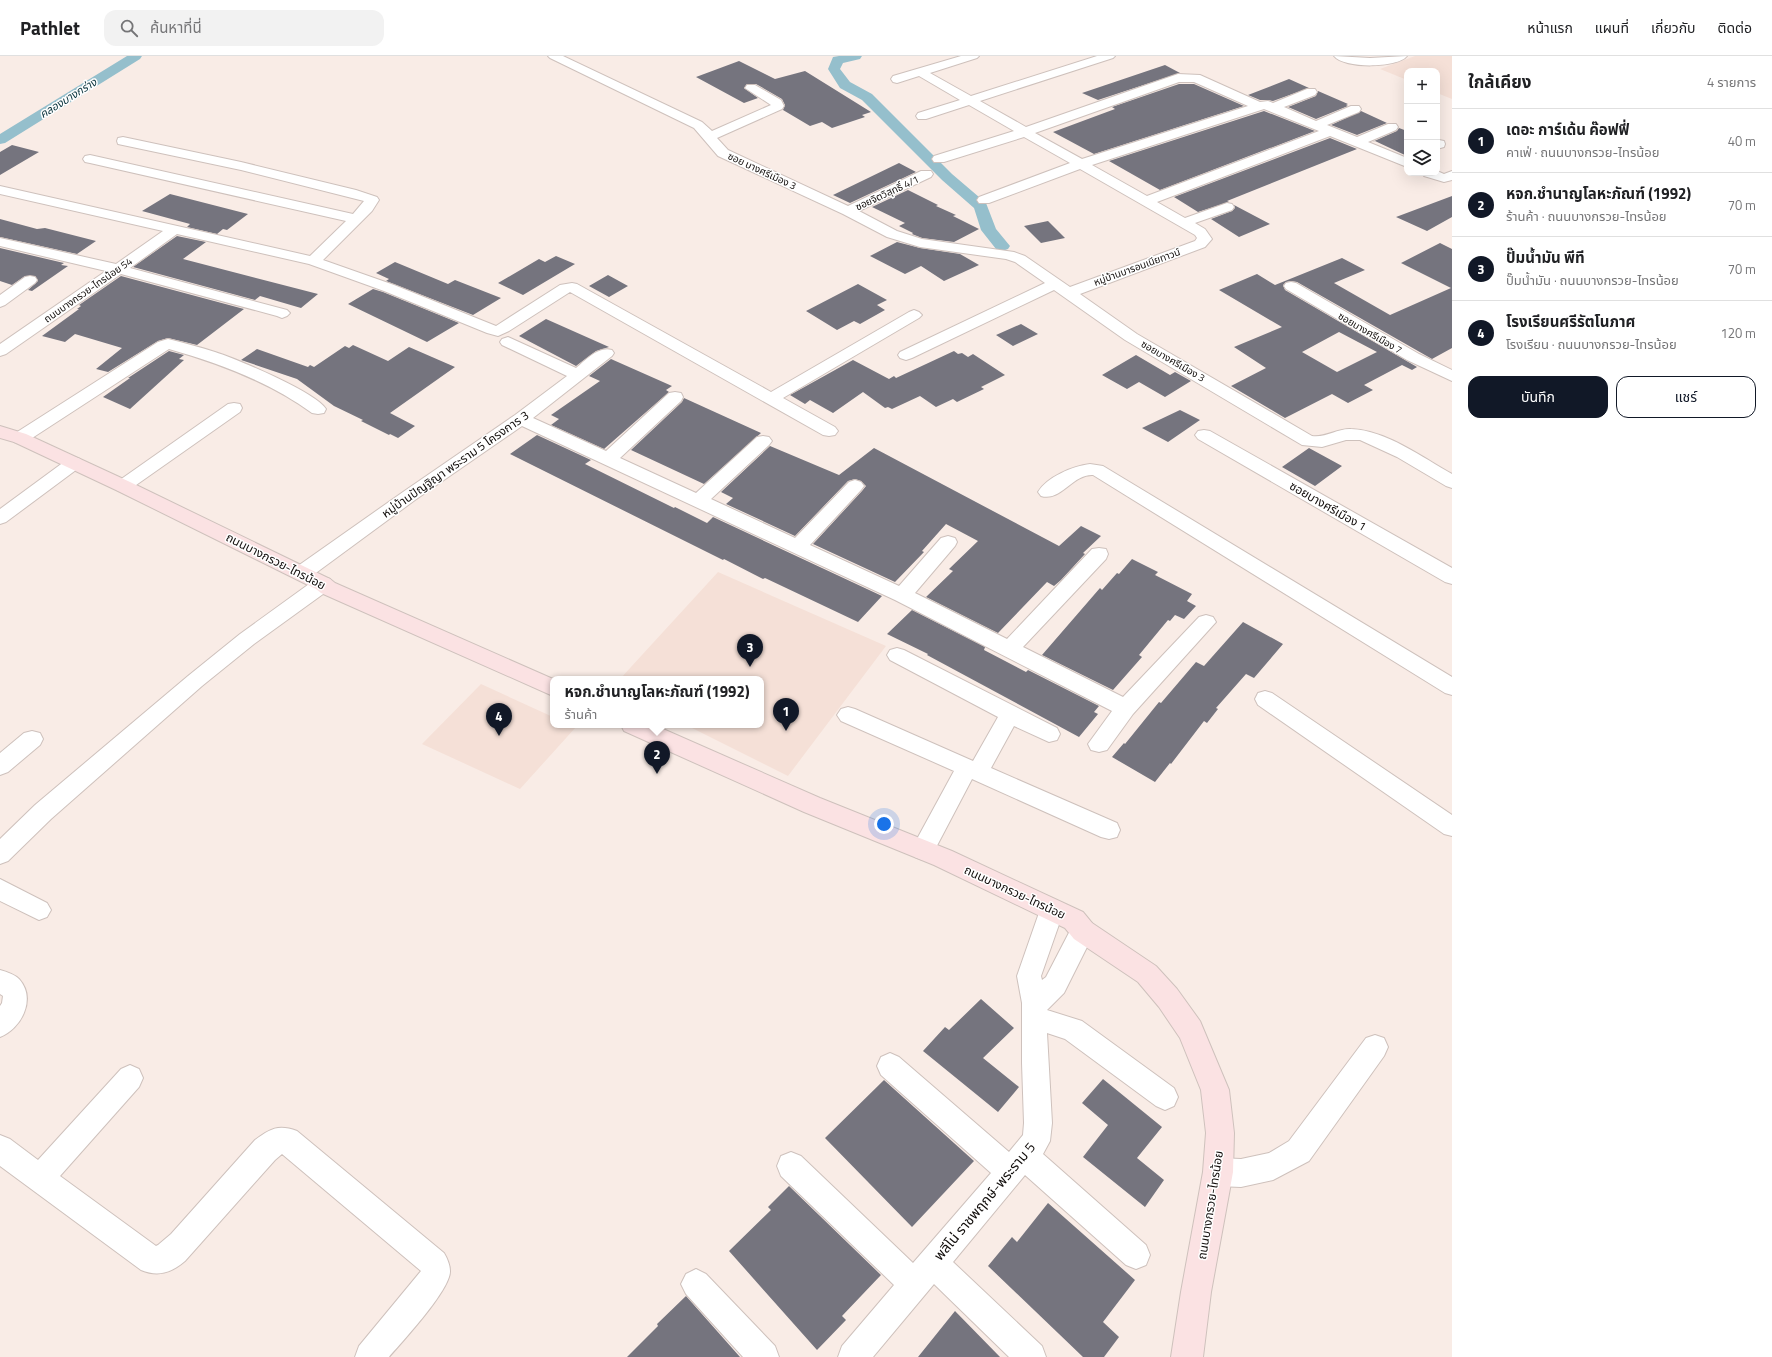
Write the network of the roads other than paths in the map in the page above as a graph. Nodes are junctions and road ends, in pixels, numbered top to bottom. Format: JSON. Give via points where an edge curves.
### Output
{"nodes":[{"id":1,"x":554,"y":56,"type":"edge"},
{"id":2,"x":973,"y":56,"type":"edge"},
{"id":3,"x":1109,"y":56,"type":"edge"},
{"id":4,"x":1340,"y":56,"type":"edge"},
{"id":5,"x":1401,"y":56,"type":"edge"},
{"id":6,"x":920,"y":72,"type":"junction"},
{"id":7,"x":897,"y":79,"type":"dead end"},
{"id":8,"x":751,"y":88,"type":"dead end"},
{"id":9,"x":1311,"y":92,"type":"dead end"},
{"id":10,"x":970,"y":100,"type":"junction"},
{"id":11,"x":1258,"y":106,"type":"junction"},
{"id":12,"x":1274,"y":107,"type":"junction"},
{"id":13,"x":1355,"y":109,"type":"dead end"},
{"id":14,"x":922,"y":116,"type":"dead end"},
{"id":15,"x":1317,"y":125,"type":"junction"},
{"id":16,"x":1392,"y":127,"type":"dead end"},
{"id":17,"x":1331,"y":131,"type":"junction"},
{"id":18,"x":1025,"y":132,"type":"junction"},
{"id":19,"x":710,"y":137,"type":"junction"},
{"id":20,"x":123,"y":141,"type":"dead end"},
{"id":21,"x":1357,"y":142,"type":"junction"},
{"id":22,"x":90,"y":158,"type":"dead end"},
{"id":23,"x":940,"y":159,"type":"dead end"},
{"id":24,"x":1404,"y":161,"type":"edge"},
{"id":25,"x":1081,"y":164,"type":"junction"},
{"id":26,"x":926,"y":174,"type":"dead end"},
{"id":27,"x":1452,"y":175,"type":"edge"},
{"id":28,"x":1438,"y":176,"type":"edge"},
{"id":29,"x":0,"y":190,"type":"edge"},
{"id":30,"x":984,"y":200,"type":"dead end"},
{"id":31,"x":1146,"y":201,"type":"junction"},
{"id":32,"x":1227,"y":207,"type":"dead end"},
{"id":33,"x":848,"y":211,"type":"junction"},
{"id":34,"x":355,"y":219,"type":"junction"},
{"id":35,"x":1184,"y":223,"type":"junction"},
{"id":36,"x":176,"y":229,"type":"junction"},
{"id":37,"x":892,"y":234,"type":"joint"},
{"id":38,"x":0,"y":242,"type":"edge"},
{"id":39,"x":313,"y":261,"type":"junction"},
{"id":40,"x":118,"y":269,"type":"junction"},
{"id":41,"x":30,"y":280,"type":"dead end"},
{"id":42,"x":1291,"y":286,"type":"dead end"},
{"id":43,"x":1061,"y":288,"type":"junction"},
{"id":44,"x":0,"y":302,"type":"edge"},
{"id":45,"x":282,"y":313,"type":"dead end"},
{"id":46,"x":914,"y":315,"type":"dead end"},
{"id":47,"x":508,"y":342,"type":"dead end"},
{"id":48,"x":0,"y":350,"type":"edge"},
{"id":49,"x":606,"y":353,"type":"dead end"},
{"id":50,"x":906,"y":355,"type":"dead end"},
{"id":51,"x":578,"y":375,"type":"junction"},
{"id":52,"x":1452,"y":376,"type":"edge"},
{"id":53,"x":675,"y":397,"type":"dead end"},
{"id":54,"x":772,"y":398,"type":"junction"},
{"id":55,"x":234,"y":408,"type":"dead end"},
{"id":56,"x":318,"y":409,"type":"dead end"},
{"id":57,"x":521,"y":419,"type":"junction"},
{"id":58,"x":829,"y":431,"type":"dead end"},
{"id":59,"x":0,"y":432,"type":"edge"},
{"id":60,"x":1204,"y":434,"type":"dead end"},
{"id":61,"x":20,"y":438,"type":"junction"},
{"id":62,"x":763,"y":441,"type":"dead end"},
{"id":63,"x":608,"y":459,"type":"junction"},
{"id":64,"x":74,"y":463,"type":"junction"},
{"id":65,"x":1452,"y":482,"type":"edge"},
{"id":66,"x":123,"y":486,"type":"junction"},
{"id":67,"x":854,"y":486,"type":"dead end"},
{"id":68,"x":1047,"y":492,"type":"dead end"},
{"id":69,"x":698,"y":501,"type":"junction"},
{"id":70,"x":0,"y":518,"type":"edge"},
{"id":71,"x":948,"y":542,"type":"dead end"},
{"id":72,"x":798,"y":547,"type":"junction"},
{"id":73,"x":1099,"y":554,"type":"dead end"},
{"id":74,"x":302,"y":574,"type":"junction"},
{"id":75,"x":1452,"y":577,"type":"edge"},
{"id":76,"x":323,"y":584,"type":"junction"},
{"id":77,"x":902,"y":595,"type":"junction"},
{"id":78,"x":1206,"y":622,"type":"dead end"},
{"id":79,"x":1010,"y":649,"type":"junction"},
{"id":80,"x":897,"y":655,"type":"dead end"},
{"id":81,"x":550,"y":687,"type":"edge"},
{"id":82,"x":1452,"y":687,"type":"edge"},
{"id":83,"x":1265,"y":699,"type":"dead end"},
{"id":84,"x":1126,"y":708,"type":"junction"},
{"id":85,"x":1010,"y":714,"type":"junction"},
{"id":86,"x":848,"y":715,"type":"dead end"},
{"id":87,"x":639,"y":728,"type":"edge"},
{"id":88,"x":1049,"y":734,"type":"dead end"},
{"id":89,"x":32,"y":739,"type":"dead end"},
{"id":90,"x":1099,"y":744,"type":"dead end"},
{"id":91,"x":0,"y":766,"type":"edge"},
{"id":92,"x":973,"y":770,"type":"junction"},
{"id":93,"x":1452,"y":827,"type":"edge"},
{"id":94,"x":1109,"y":830,"type":"dead end"},
{"id":95,"x":923,"y":850,"type":"junction"},
{"id":96,"x":0,"y":854,"type":"edge"},
{"id":97,"x":0,"y":889,"type":"edge"},
{"id":98,"x":39,"y":910,"type":"dead end"},
{"id":99,"x":1052,"y":910,"type":"junction"},
{"id":100,"x":1084,"y":931,"type":"junction"},
{"id":101,"x":0,"y":981,"type":"edge"},
{"id":102,"x":1034,"y":1010,"type":"junction"},
{"id":103,"x":0,"y":1025,"type":"edge"},
{"id":104,"x":1375,"y":1047,"type":"dead end"},
{"id":105,"x":890,"y":1066,"type":"dead end"},
{"id":106,"x":130,"y":1078,"type":"dead end"},
{"id":107,"x":1165,"y":1097,"type":"dead end"},
{"id":108,"x":0,"y":1149,"type":"edge"},
{"id":109,"x":1017,"y":1163,"type":"junction"},
{"id":110,"x":791,"y":1166,"type":"dead end"},
{"id":111,"x":1218,"y":1172,"type":"junction"},
{"id":112,"x":39,"y":1178,"type":"junction"},
{"id":113,"x":1136,"y":1255,"type":"dead end"},
{"id":114,"x":924,"y":1273,"type":"junction"},
{"id":115,"x":696,"y":1284,"type":"dead end"},
{"id":116,"x":370,"y":1357,"type":"edge"},
{"id":117,"x":764,"y":1357,"type":"edge"},
{"id":118,"x":853,"y":1357,"type":"edge"},
{"id":119,"x":1031,"y":1357,"type":"edge"},
{"id":120,"x":1187,"y":1357,"type":"edge"}],
"edges":[{"from":1,"to":19,"type":"street","name":"ซอย บางศรีเมือง 3","via":[[698,125]]},
{"from":2,"to":6,"type":"street"},
{"from":3,"to":10,"type":"street"},
{"from":4,"to":5,"type":"street","via":[[1376,62]]},
{"from":6,"to":7,"type":"street"},
{"from":6,"to":10,"type":"street"},
{"from":8,"to":19,"type":"street","via":[[778,106]]},
{"from":9,"to":12,"type":"street"},
{"from":10,"to":14,"type":"street"},
{"from":10,"to":18,"type":"street"},
{"from":11,"to":12,"type":"street"},
{"from":11,"to":18,"type":"street","via":[[1196,78],[1178,78]]},
{"from":11,"to":25,"type":"street"},
{"from":12,"to":15,"type":"street"},
{"from":13,"to":15,"type":"street"},
{"from":15,"to":17,"type":"street"},
{"from":16,"to":21,"type":"street"},
{"from":17,"to":21,"type":"street"},
{"from":17,"to":31,"type":"street"},
{"from":18,"to":23,"type":"street"},
{"from":18,"to":25,"type":"street"},
{"from":19,"to":33,"type":"street","name":"ซอย บางศรีเมือง 3","via":[[723,153]]},
{"from":20,"to":34,"type":"street","via":[[241,166],[372,200],[372,203]]},
{"from":21,"to":24,"type":"street"},
{"from":22,"to":34,"type":"street"},
{"from":25,"to":30,"type":"street"},
{"from":25,"to":31,"type":"street"},
{"from":26,"to":33,"type":"street","name":"ซอยจิตวิสุทธิ์ 4/1"},
{"from":27,"to":28,"type":"street","via":[[1444,178]]},
{"from":29,"to":36,"type":"street"},
{"from":31,"to":35,"type":"street"},
{"from":32,"to":35,"type":"street"},
{"from":33,"to":37,"type":"street","name":"ซอย บางศรีเมือง 3"},
{"from":34,"to":39,"type":"street"},
{"from":35,"to":43,"type":"street","name":"หมู่บ้านบารอนเนียทาวน์","via":[[1200,232],[1205,239],[1200,244]]},
{"from":36,"to":39,"type":"street"},
{"from":36,"to":40,"type":"street","name":"ถนนบางกรวย-ไทรน้อย 54"},
{"from":37,"to":43,"type":"street","name":"ซอยบางศรีเมือง 3","via":[[920,243],[1009,255],[1020,259]]},
{"from":38,"to":40,"type":"street"},
{"from":39,"to":54,"type":"street","via":[[498,331],[565,288],[572,287]]},
{"from":40,"to":45,"type":"street"},
{"from":40,"to":48,"type":"street","name":"ถนนบางกรวย-ไทรน้อย 54"},
{"from":41,"to":44,"type":"street"},
{"from":42,"to":52,"type":"street","name":"ซอยบางศรีเมือง 7","via":[[1366,331]]},
{"from":43,"to":50,"type":"street","name":"หมู่บ้านบารอนเนียทาวน์"},
{"from":43,"to":65,"type":"street","name":"ซอยบางศรีเมือง 3","via":[[1132,337],[1308,441],[1318,444],[1341,435],[1366,436]]},
{"from":46,"to":54,"type":"street"},
{"from":47,"to":51,"type":"street"},
{"from":49,"to":51,"type":"street","name":"หมู่บ้านปัญฐิญา พระราม 5 โครงการ 3"},
{"from":51,"to":57,"type":"street","name":"หมู่บ้านปัญฐิญา พระราม 5 โครงการ 3"},
{"from":53,"to":63,"type":"street"},
{"from":54,"to":58,"type":"street"},
{"from":55,"to":66,"type":"street"},
{"from":56,"to":61,"type":"street","via":[[285,388],[211,356],[168,344]]},
{"from":57,"to":63,"type":"street"},
{"from":57,"to":74,"type":"street","name":"หมู่บ้านปัญฐิญา พระราม 5 โครงการ 3"},
{"from":59,"to":61,"type":"main road","name":"ถนนบางกรวย-ไทรน้อย"},
{"from":60,"to":75,"type":"street","name":"ซอยบางศรีเมือง 1"},
{"from":61,"to":64,"type":"main road","name":"ถนนบางกรวย-ไทรน้อย"},
{"from":62,"to":69,"type":"street"},
{"from":63,"to":69,"type":"street"},
{"from":64,"to":66,"type":"main road","name":"ถนนบางกรวย-ไทรน้อย"},
{"from":64,"to":70,"type":"street"},
{"from":66,"to":74,"type":"main road","name":"ถนนบางกรวย-ไทรน้อย"},
{"from":67,"to":72,"type":"street"},
{"from":68,"to":82,"type":"street","via":[[1078,470],[1097,470]]},
{"from":69,"to":72,"type":"street"},
{"from":71,"to":77,"type":"street"},
{"from":72,"to":77,"type":"street"},
{"from":73,"to":79,"type":"street"},
{"from":74,"to":76,"type":"main road","name":"ถนนบางกรวย-ไทรน้อย"},
{"from":76,"to":81,"type":"main road","name":"ถนนบางกรวย-ไทรน้อย"},
{"from":76,"to":96,"type":"street","via":[[247,639],[195,681],[43,812]]},
{"from":77,"to":79,"type":"street"},
{"from":78,"to":84,"type":"street"},
{"from":79,"to":84,"type":"street"},
{"from":80,"to":85,"type":"street"},
{"from":83,"to":93,"type":"street"},
{"from":84,"to":90,"type":"street"},
{"from":85,"to":88,"type":"street"},
{"from":85,"to":92,"type":"street"},
{"from":86,"to":92,"type":"street"},
{"from":87,"to":95,"type":"main road","name":"ถนนบางกรวย-ไทรน้อย","via":[[812,805]]},
{"from":89,"to":91,"type":"street"},
{"from":92,"to":94,"type":"street"},
{"from":92,"to":95,"type":"street"},
{"from":95,"to":99,"type":"main road","name":"ถนนบางกรวย-ไทรน้อย"},
{"from":97,"to":98,"type":"street"},
{"from":99,"to":100,"type":"main road","name":"ถนนบางกรวย-ไทรน้อย","via":[[1074,920]]},
{"from":99,"to":102,"type":"street","name":"พลีโน่ ราชพฤกษ์-พระราม 5","via":[[1029,976]]},
{"from":100,"to":102,"type":"street","via":[[1055,985]]},
{"from":100,"to":111,"type":"main road","name":"ถนนบางกรวย-ไทรน้อย","via":[[1146,974],[1168,998],[1190,1030],[1215,1090],[1220,1133]]},
{"from":101,"to":103,"type":"street","via":[[8,983],[14,989],[15,999],[13,1010]]},
{"from":102,"to":107,"type":"street","via":[[1073,1030]]},
{"from":102,"to":109,"type":"street","name":"พลีโน่ ราชพฤกษ์-พระราม 5","via":[[1038,1123],[1036,1141]]},
{"from":104,"to":111,"type":"street","via":[[1299,1151],[1273,1166],[1241,1173]]},
{"from":105,"to":109,"type":"street"},
{"from":106,"to":112,"type":"street"},
{"from":108,"to":112,"type":"street"},
{"from":109,"to":113,"type":"street"},
{"from":109,"to":114,"type":"street","name":"พลีโน่ ราชพฤกษ์-พระราม 5"},
{"from":110,"to":114,"type":"street"},
{"from":111,"to":120,"type":"main road","name":"ถนนบางกรวย-ไทรน้อย"},
{"from":112,"to":116,"type":"street","via":[[151,1260],[157,1261],[176,1249],[265,1150],[276,1142],[287,1141],[434,1263],[436,1268],[434,1279]]},
{"from":114,"to":118,"type":"street","name":"พลีโน่ ราชพฤกษ์-พระราม 5"},
{"from":114,"to":119,"type":"street"},
{"from":115,"to":117,"type":"street"}]}
